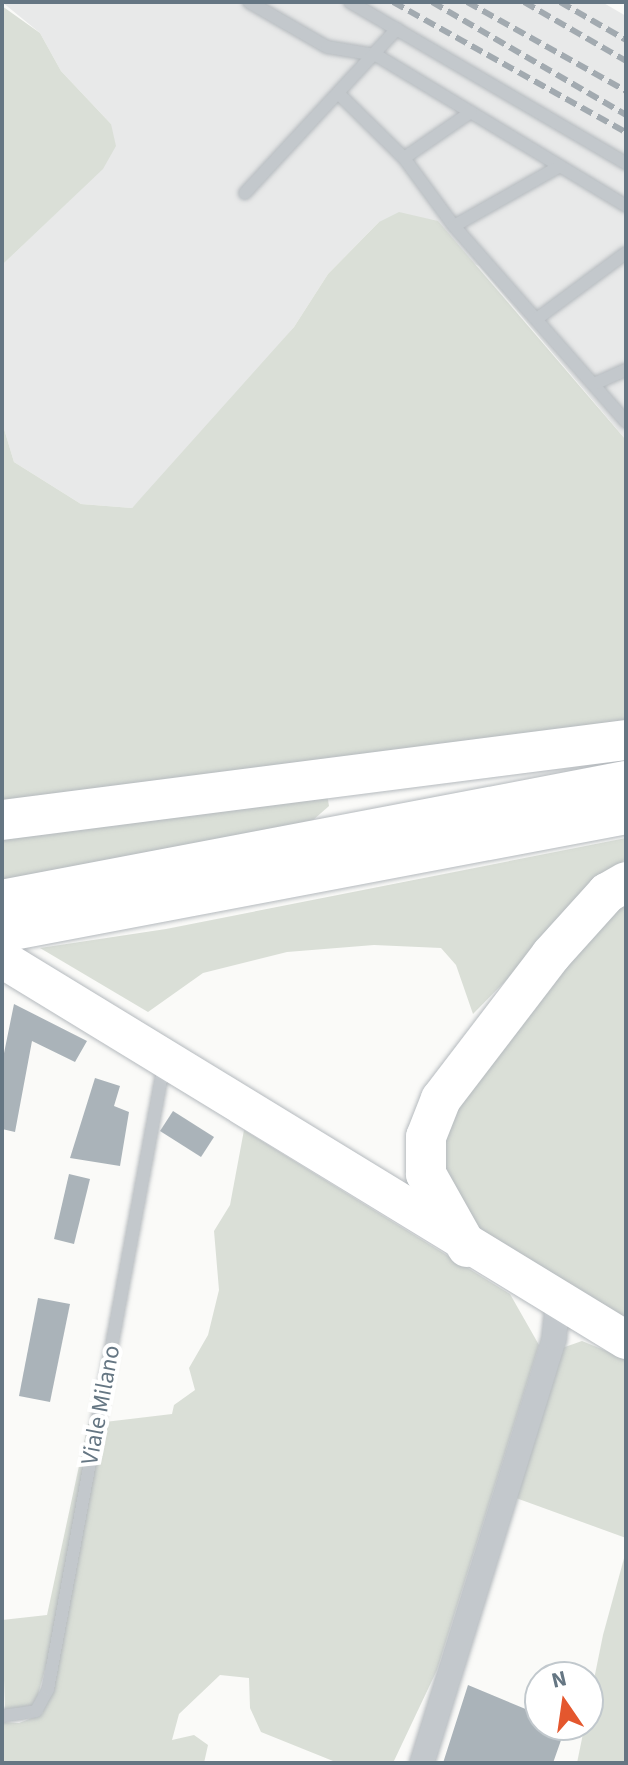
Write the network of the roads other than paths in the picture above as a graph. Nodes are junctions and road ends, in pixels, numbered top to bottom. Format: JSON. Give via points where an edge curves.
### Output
{"nodes":[{"id":1,"x":249,"y":2,"type":"edge"},
{"id":2,"x":350,"y":2,"type":"edge"},
{"id":3,"x":397,"y":29,"type":"junction"},
{"id":4,"x":376,"y":55,"type":"junction"},
{"id":5,"x":339,"y":94,"type":"junction"},
{"id":6,"x":471,"y":112,"type":"junction"},
{"id":7,"x":404,"y":158,"type":"junction"},
{"id":8,"x":626,"y":163,"type":"edge"},
{"id":9,"x":560,"y":166,"type":"junction"},
{"id":10,"x":245,"y":193,"type":"dead end"},
{"id":11,"x":626,"y":206,"type":"edge"},
{"id":12,"x":454,"y":226,"type":"junction"},
{"id":13,"x":626,"y":253,"type":"edge"},
{"id":14,"x":538,"y":318,"type":"junction"},
{"id":15,"x":626,"y":370,"type":"edge"},
{"id":16,"x":594,"y":384,"type":"junction"},
{"id":17,"x":626,"y":422,"type":"edge"},
{"id":18,"x":626,"y":740,"type":"edge"},
{"id":19,"x":626,"y":781,"type":"edge"},
{"id":20,"x":626,"y":814,"type":"edge"},
{"id":21,"x":2,"y":820,"type":"edge"},
{"id":22,"x":626,"y":882,"type":"edge"},
{"id":23,"x":2,"y":900,"type":"edge"},
{"id":24,"x":2,"y":932,"type":"edge"},
{"id":25,"x":13,"y":966,"type":"edge"},
{"id":26,"x":165,"y":1061,"type":"junction"},
{"id":27,"x":467,"y":1247,"type":"junction"},
{"id":28,"x":558,"y":1302,"type":"junction"},
{"id":29,"x":626,"y":1340,"type":"edge"},
{"id":30,"x":2,"y":1716,"type":"edge"},
{"id":31,"x":422,"y":1763,"type":"edge"}],
"edges":[{"from":1,"to":4,"type":"lane","via":[[327,47]]},
{"from":2,"to":3,"type":"lane"},
{"from":3,"to":4,"type":"lane"},
{"from":3,"to":8,"type":"lane"},
{"from":4,"to":5,"type":"lane"},
{"from":4,"to":6,"type":"lane"},
{"from":5,"to":7,"type":"lane"},
{"from":5,"to":10,"type":"lane"},
{"from":6,"to":7,"type":"lane"},
{"from":6,"to":9,"type":"lane"},
{"from":7,"to":12,"type":"lane"},
{"from":9,"to":11,"type":"lane"},
{"from":9,"to":12,"type":"lane"},
{"from":12,"to":14,"type":"lane"},
{"from":13,"to":14,"type":"lane"},
{"from":14,"to":16,"type":"lane"},
{"from":15,"to":16,"type":"lane"},
{"from":16,"to":17,"type":"lane"},
{"from":18,"to":21,"type":"highway"},
{"from":19,"to":23,"type":"highway"},
{"from":20,"to":24,"type":"highway"},
{"from":22,"to":27,"type":"highway","via":[[607,893],[551,955],[441,1099],[426,1137],[426,1174]]},
{"from":25,"to":26,"type":"main road"},
{"from":26,"to":27,"type":"main road"},
{"from":26,"to":30,"type":"lane","name":"Viale Milano","via":[[48,1689],[36,1711]]},
{"from":27,"to":28,"type":"main road"},
{"from":28,"to":29,"type":"main road"},
{"from":28,"to":31,"type":"street","via":[[554,1338]]}]}
